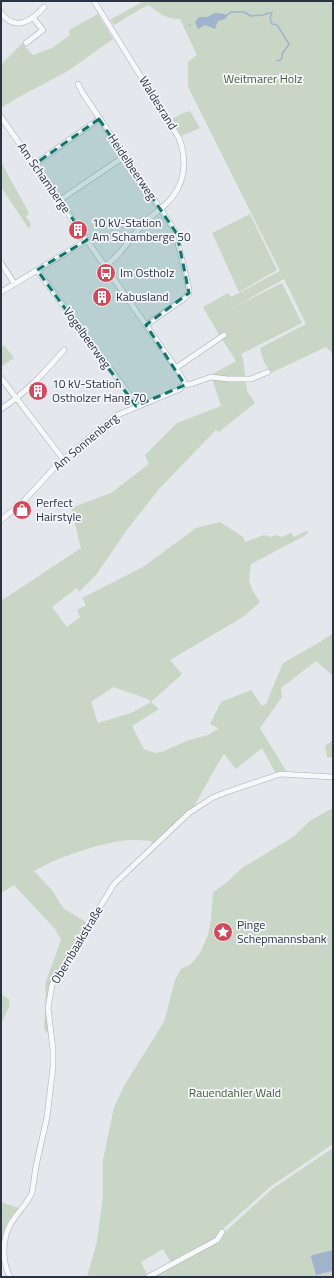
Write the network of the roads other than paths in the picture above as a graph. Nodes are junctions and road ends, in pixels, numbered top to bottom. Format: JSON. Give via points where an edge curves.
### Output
{"nodes":[{"id":1,"x":94,"y":1,"type":"edge"},
{"id":2,"x":44,"y":7,"type":"dead end"},
{"id":3,"x":1,"y":13,"type":"edge"},
{"id":4,"x":34,"y":18,"type":"junction"},
{"id":5,"x":26,"y":43,"type":"dead end"},
{"id":6,"x":78,"y":84,"type":"dead end"},
{"id":7,"x":1,"y":117,"type":"edge"},
{"id":8,"x":99,"y":119,"type":"junction"},
{"id":9,"x":125,"y":156,"type":"junction"},
{"id":10,"x":34,"y":164,"type":"junction"},
{"id":11,"x":60,"y":200,"type":"junction"},
{"id":12,"x":160,"y":209,"type":"junction"},
{"id":13,"x":87,"y":240,"type":"junction"},
{"id":14,"x":1,"y":263,"type":"edge"},
{"id":15,"x":105,"y":266,"type":"junction"},
{"id":16,"x":37,"y":270,"type":"junction"},
{"id":17,"x":14,"y":283,"type":"junction"},
{"id":18,"x":1,"y":292,"type":"edge"},
{"id":19,"x":146,"y":325,"type":"junction"},
{"id":20,"x":224,"y":335,"type":"dead end"},
{"id":21,"x":64,"y":350,"type":"dead end"},
{"id":22,"x":176,"y":368,"type":"junction"},
{"id":23,"x":268,"y":372,"type":"dead end"},
{"id":24,"x":1,"y":378,"type":"edge"},
{"id":25,"x":185,"y":384,"type":"junction"},
{"id":26,"x":17,"y":398,"type":"junction"},
{"id":27,"x":136,"y":406,"type":"junction"},
{"id":28,"x":1,"y":409,"type":"edge"},
{"id":29,"x":63,"y":459,"type":"junction"},
{"id":30,"x":1,"y":520,"type":"edge"},
{"id":31,"x":333,"y":777,"type":"edge"},
{"id":32,"x":222,"y":1232,"type":"dead end"},
{"id":33,"x":10,"y":1277,"type":"edge"},
{"id":34,"x":148,"y":1277,"type":"edge"}],
"edges":[{"from":1,"to":12,"type":"street","name":"Waldesrand","via":[[182,145],[183,177],[176,193]]},
{"from":2,"to":4,"type":"street"},
{"from":3,"to":4,"type":"street","via":[[8,21],[16,23]]},
{"from":4,"to":5,"type":"street","via":[[43,30]]},
{"from":6,"to":8,"type":"street","name":"Heidelbeerweg"},
{"from":7,"to":10,"type":"street","name":"Am Schamberge"},
{"from":8,"to":9,"type":"street","name":"Heidelbeerweg"},
{"from":8,"to":10,"type":"street"},
{"from":9,"to":11,"type":"street"},
{"from":9,"to":12,"type":"street","name":"Heidelbeerweg"},
{"from":10,"to":11,"type":"street","name":"Am Schamberge"},
{"from":11,"to":13,"type":"street","name":"Am Schamberge"},
{"from":12,"to":15,"type":"street","name":"Waldesrand"},
{"from":12,"to":19,"type":"street","name":"Heidelbeerweg","via":[[177,234],[189,291],[185,298]]},
{"from":13,"to":15,"type":"street","name":"Am Schamberge"},
{"from":13,"to":16,"type":"street"},
{"from":14,"to":17,"type":"street"},
{"from":15,"to":19,"type":"street","name":"Am Schamberge"},
{"from":16,"to":17,"type":"street"},
{"from":16,"to":27,"type":"street","name":"Vogelbeerweg"},
{"from":17,"to":18,"type":"street"},
{"from":19,"to":22,"type":"street","name":"Am Schamberge"},
{"from":20,"to":22,"type":"street"},
{"from":21,"to":26,"type":"street","via":[[42,376]]},
{"from":22,"to":25,"type":"street"},
{"from":23,"to":25,"type":"street","name":"Am Sonnenberg","via":[[251,379],[211,377]]},
{"from":24,"to":26,"type":"street"},
{"from":25,"to":27,"type":"street","name":"Am Sonnenberg"},
{"from":26,"to":28,"type":"street"},
{"from":26,"to":29,"type":"street"},
{"from":27,"to":29,"type":"street","name":"Am Sonnenberg","via":[[115,416]]},
{"from":29,"to":30,"type":"street","name":"Am Sonnenberg","via":[[22,503]]},
{"from":31,"to":33,"type":"street","name":"Obernbaakstraße","via":[[280,774],[212,798],[188,814],[114,884],[52,985],[48,1008],[54,1058],[50,1102],[32,1193],[9,1226],[6,1235],[5,1261]]},
{"from":32,"to":34,"type":"street","via":[[217,1240]]}]}
